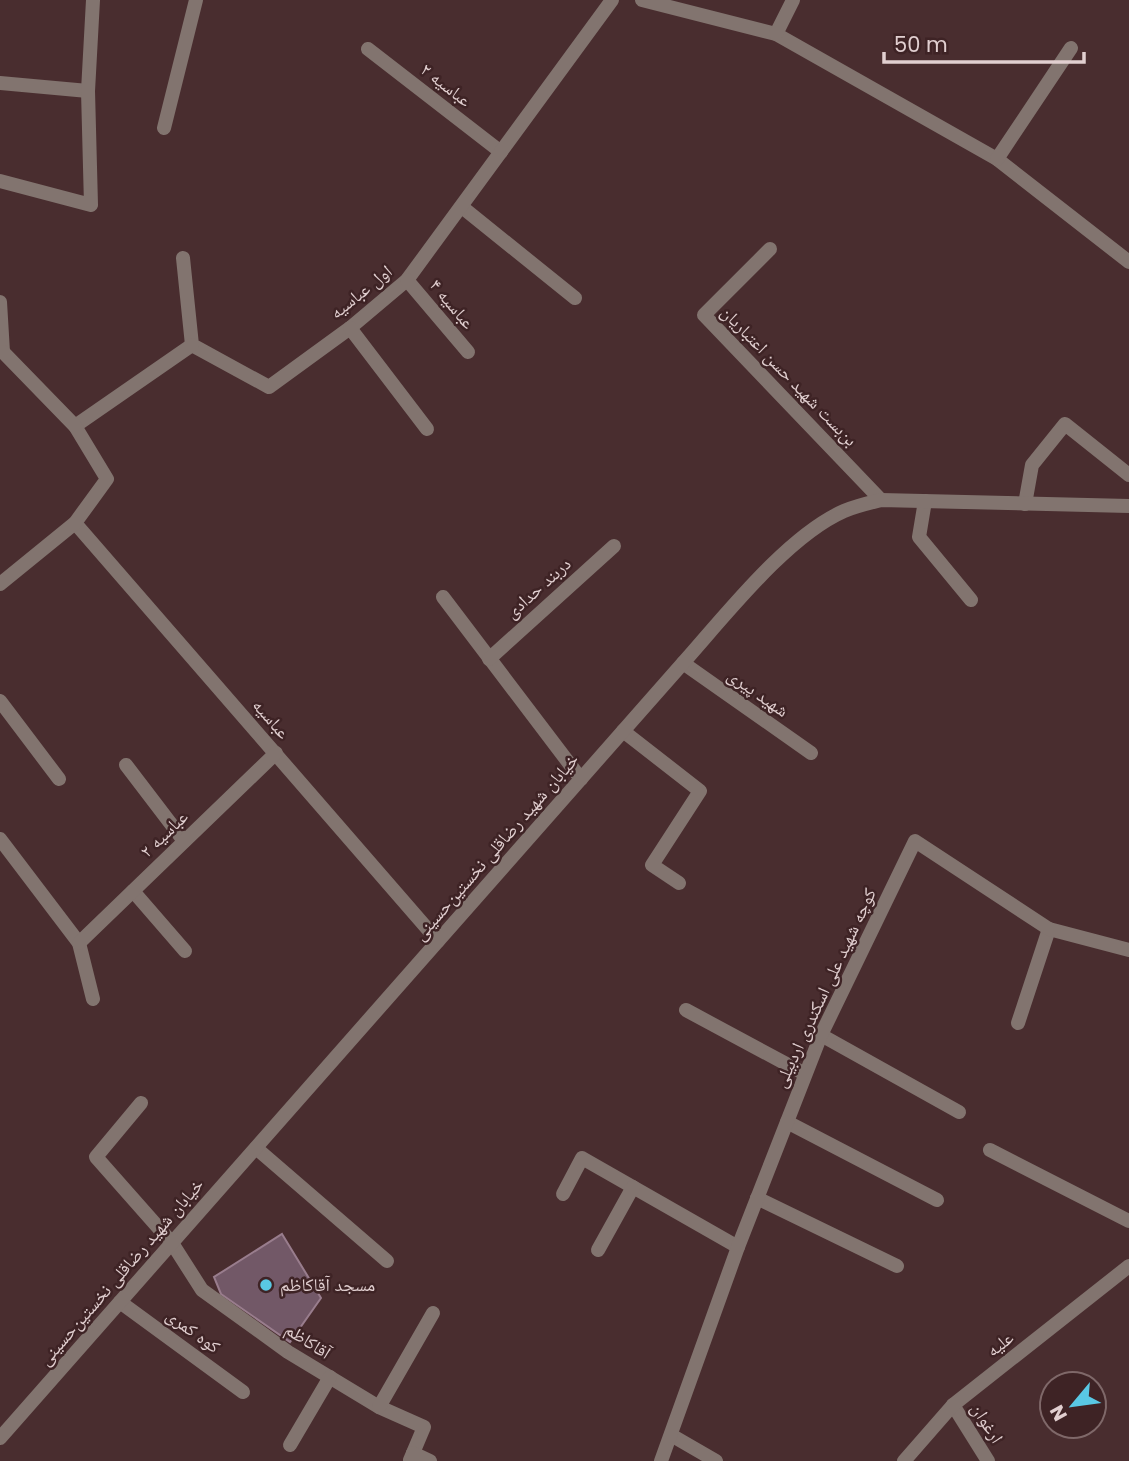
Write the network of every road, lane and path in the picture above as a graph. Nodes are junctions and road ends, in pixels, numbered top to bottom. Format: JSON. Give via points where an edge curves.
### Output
{"nodes":[{"id":1,"x":93,"y":0,"type":"edge"},
{"id":2,"x":196,"y":0,"type":"edge"},
{"id":3,"x":612,"y":0,"type":"edge"},
{"id":4,"x":642,"y":0,"type":"edge"},
{"id":5,"x":793,"y":0,"type":"edge"},
{"id":6,"x":776,"y":34,"type":"junction"},
{"id":7,"x":1072,"y":48,"type":"dead end"},
{"id":8,"x":368,"y":49,"type":"dead end"},
{"id":9,"x":0,"y":83,"type":"edge"},
{"id":10,"x":88,"y":91,"type":"junction"},
{"id":11,"x":164,"y":128,"type":"dead end"},
{"id":12,"x":501,"y":152,"type":"junction"},
{"id":13,"x":997,"y":159,"type":"junction"},
{"id":14,"x":0,"y":181,"type":"edge"},
{"id":15,"x":462,"y":207,"type":"junction"},
{"id":16,"x":770,"y":249,"type":"dead end"},
{"id":17,"x":183,"y":258,"type":"dead end"},
{"id":18,"x":1129,"y":262,"type":"edge"},
{"id":19,"x":407,"y":280,"type":"junction"},
{"id":20,"x":575,"y":298,"type":"dead end"},
{"id":21,"x":0,"y":302,"type":"edge"},
{"id":22,"x":350,"y":328,"type":"junction"},
{"id":23,"x":192,"y":345,"type":"junction"},
{"id":24,"x":468,"y":352,"type":"dead end"},
{"id":25,"x":2,"y":353,"type":"edge"},
{"id":26,"x":75,"y":426,"type":"junction"},
{"id":27,"x":427,"y":429,"type":"dead end"},
{"id":28,"x":1129,"y":475,"type":"edge"},
{"id":29,"x":881,"y":500,"type":"junction"},
{"id":30,"x":925,"y":501,"type":"junction"},
{"id":31,"x":1025,"y":504,"type":"junction"},
{"id":32,"x":1129,"y":506,"type":"edge"},
{"id":33,"x":75,"y":523,"type":"junction"},
{"id":34,"x":614,"y":545,"type":"dead end"},
{"id":35,"x":0,"y":584,"type":"edge"},
{"id":36,"x":443,"y":597,"type":"dead end"},
{"id":37,"x":971,"y":600,"type":"dead end"},
{"id":38,"x":489,"y":659,"type":"junction"},
{"id":39,"x":683,"y":663,"type":"junction"},
{"id":40,"x":0,"y":701,"type":"edge"},
{"id":41,"x":623,"y":732,"type":"junction"},
{"id":42,"x":276,"y":753,"type":"junction"},
{"id":43,"x":811,"y":753,"type":"dead end"},
{"id":44,"x":126,"y":765,"type":"dead end"},
{"id":45,"x":59,"y":779,"type":"dead end"},
{"id":46,"x":581,"y":779,"type":"junction"},
{"id":47,"x":0,"y":839,"type":"edge"},
{"id":48,"x":184,"y":841,"type":"junction"},
{"id":49,"x":678,"y":883,"type":"dead end"},
{"id":50,"x":133,"y":891,"type":"junction"},
{"id":51,"x":1049,"y":929,"type":"junction"},
{"id":52,"x":438,"y":941,"type":"junction"},
{"id":53,"x":79,"y":943,"type":"junction"},
{"id":54,"x":1129,"y":950,"type":"edge"},
{"id":55,"x":185,"y":951,"type":"dead end"},
{"id":56,"x":93,"y":999,"type":"dead end"},
{"id":57,"x":686,"y":1010,"type":"dead end"},
{"id":58,"x":1018,"y":1023,"type":"dead end"},
{"id":59,"x":821,"y":1035,"type":"junction"},
{"id":60,"x":805,"y":1074,"type":"junction"},
{"id":61,"x":141,"y":1102,"type":"dead end"},
{"id":62,"x":959,"y":1112,"type":"dead end"},
{"id":63,"x":786,"y":1122,"type":"junction"},
{"id":64,"x":256,"y":1148,"type":"junction"},
{"id":65,"x":989,"y":1150,"type":"dead end"},
{"id":66,"x":633,"y":1187,"type":"junction"},
{"id":67,"x":564,"y":1194,"type":"dead end"},
{"id":68,"x":757,"y":1198,"type":"junction"},
{"id":69,"x":937,"y":1200,"type":"dead end"},
{"id":70,"x":1129,"y":1221,"type":"edge"},
{"id":71,"x":172,"y":1243,"type":"junction"},
{"id":72,"x":738,"y":1247,"type":"junction"},
{"id":73,"x":597,"y":1250,"type":"dead end"},
{"id":74,"x":387,"y":1261,"type":"dead end"},
{"id":75,"x":897,"y":1266,"type":"dead end"},
{"id":76,"x":1129,"y":1266,"type":"edge"},
{"id":77,"x":120,"y":1302,"type":"junction"},
{"id":78,"x":433,"y":1313,"type":"dead end"},
{"id":79,"x":330,"y":1377,"type":"junction"},
{"id":80,"x":243,"y":1392,"type":"dead end"},
{"id":81,"x":953,"y":1405,"type":"junction"},
{"id":82,"x":379,"y":1407,"type":"junction"},
{"id":83,"x":671,"y":1435,"type":"junction"},
{"id":84,"x":0,"y":1438,"type":"edge"},
{"id":85,"x":290,"y":1444,"type":"dead end"},
{"id":86,"x":411,"y":1457,"type":"edge"},
{"id":87,"x":430,"y":1461,"type":"edge"},
{"id":88,"x":662,"y":1461,"type":"edge"},
{"id":89,"x":716,"y":1461,"type":"edge"},
{"id":90,"x":904,"y":1461,"type":"edge"},
{"id":91,"x":988,"y":1461,"type":"edge"}],
"edges":[{"from":1,"to":10,"type":"street"},
{"from":2,"to":11,"type":"street"},
{"from":3,"to":12,"type":"street","name":"اول عباسیه"},
{"from":4,"to":6,"type":"street"},
{"from":5,"to":6,"type":"street"},
{"from":6,"to":13,"type":"street"},
{"from":7,"to":13,"type":"street"},
{"from":8,"to":12,"type":"street","name":"عباسیه ۲"},
{"from":9,"to":10,"type":"street"},
{"from":10,"to":14,"type":"street","via":[[91,205]]},
{"from":12,"to":15,"type":"street","name":"اول عباسیه"},
{"from":13,"to":18,"type":"street"},
{"from":15,"to":19,"type":"street","name":"اول عباسیه"},
{"from":15,"to":20,"type":"street"},
{"from":16,"to":29,"type":"street","name":"بن‌بست شهید حسن اعتباریان","via":[[704,315]]},
{"from":17,"to":23,"type":"street"},
{"from":19,"to":22,"type":"street","name":"اول عباسیه"},
{"from":19,"to":24,"type":"street","name":"عباسیه ۴"},
{"from":21,"to":25,"type":"street"},
{"from":22,"to":23,"type":"street","name":"اول عباسیه","via":[[269,387]]},
{"from":22,"to":27,"type":"street"},
{"from":23,"to":26,"type":"street"},
{"from":25,"to":26,"type":"street"},
{"from":26,"to":33,"type":"street","via":[[107,479]]},
{"from":28,"to":31,"type":"street","via":[[1065,424],[1032,465]]},
{"from":29,"to":30,"type":"street","name":"خیابان شهید رضاقلی نخستین‌حسینی"},
{"from":29,"to":39,"type":"street","name":"خیابان شهید رضاقلی نخستین‌حسینی","via":[[844,511],[813,530],[768,569]]},
{"from":30,"to":31,"type":"street","name":"خیابان شهید رضاقلی نخستین‌حسینی"},
{"from":30,"to":37,"type":"street","via":[[919,537]]},
{"from":31,"to":32,"type":"street","name":"خیابان شهید رضاقلی نخستین‌حسینی"},
{"from":33,"to":35,"type":"street"},
{"from":33,"to":42,"type":"street","name":"عباسیه"},
{"from":34,"to":38,"type":"street","name":"دربند حدادی"},
{"from":36,"to":38,"type":"street"},
{"from":38,"to":46,"type":"street"},
{"from":39,"to":41,"type":"street","name":"خیابان شهید رضاقلی نخستین‌حسینی"},
{"from":39,"to":43,"type":"street","name":"شهید پیری"},
{"from":40,"to":45,"type":"street"},
{"from":41,"to":46,"type":"street","name":"خیابان شهید رضاقلی نخستین‌حسینی"},
{"from":41,"to":49,"type":"street","via":[[700,791],[652,864]]},
{"from":42,"to":48,"type":"street","name":"عباسیه ۲"},
{"from":42,"to":52,"type":"street","name":"عباسیه"},
{"from":44,"to":48,"type":"street"},
{"from":46,"to":52,"type":"street","name":"خیابان شهید رضاقلی نخستین‌حسینی"},
{"from":47,"to":53,"type":"street"},
{"from":48,"to":50,"type":"street","name":"عباسیه ۲"},
{"from":50,"to":53,"type":"street","name":"عباسیه ۲"},
{"from":50,"to":55,"type":"street"},
{"from":51,"to":54,"type":"street","name":"کوچه شهید علی اسکندری اردبیلی"},
{"from":51,"to":58,"type":"street"},
{"from":51,"to":59,"type":"street","name":"کوچه شهید علی اسکندری اردبیلی","via":[[915,841]]},
{"from":52,"to":64,"type":"street","name":"خیابان شهید رضاقلی نخستین‌حسینی"},
{"from":53,"to":56,"type":"street"},
{"from":57,"to":60,"type":"street"},
{"from":59,"to":60,"type":"street","name":"کوچه شهید علی اسکندری اردبیلی"},
{"from":59,"to":62,"type":"street"},
{"from":60,"to":63,"type":"street","name":"کوچه شهید علی اسکندری اردبیلی"},
{"from":61,"to":71,"type":"street","name":"آقاکاظم","via":[[96,1157]]},
{"from":63,"to":68,"type":"street","name":"کوچه شهید علی اسکندری اردبیلی"},
{"from":63,"to":69,"type":"street"},
{"from":64,"to":71,"type":"street","name":"خیابان شهید رضاقلی نخستین‌حسینی"},
{"from":64,"to":74,"type":"street"},
{"from":65,"to":70,"type":"street"},
{"from":66,"to":67,"type":"street","via":[[582,1158]]},
{"from":66,"to":72,"type":"street"},
{"from":66,"to":73,"type":"street"},
{"from":68,"to":72,"type":"street","name":"کوچه شهید علی اسکندری اردبیلی"},
{"from":68,"to":75,"type":"street"},
{"from":71,"to":77,"type":"street","name":"خیابان شهید رضاقلی نخستین‌حسینی"},
{"from":71,"to":79,"type":"street","name":"آقاکاظم","via":[[202,1290]]},
{"from":72,"to":83,"type":"street","name":"کوچه شهید علی اسکندری اردبیلی"},
{"from":76,"to":81,"type":"street","name":"علیه"},
{"from":77,"to":80,"type":"street","name":"کوه کمری"},
{"from":77,"to":84,"type":"street","name":"خیابان شهید رضاقلی نخستین‌حسینی"},
{"from":78,"to":82,"type":"street"},
{"from":79,"to":82,"type":"street","name":"آقاکاظم"},
{"from":79,"to":85,"type":"street"},
{"from":81,"to":90,"type":"street","name":"علیه"},
{"from":81,"to":91,"type":"street","name":"ارغوان"},
{"from":82,"to":86,"type":"street","name":"آقاکاظم","via":[[424,1427]]},
{"from":83,"to":88,"type":"street","name":"کوچه شهید علی اسکندری اردبیلی"},
{"from":83,"to":89,"type":"street"},
{"from":86,"to":87,"type":"street"}]}
